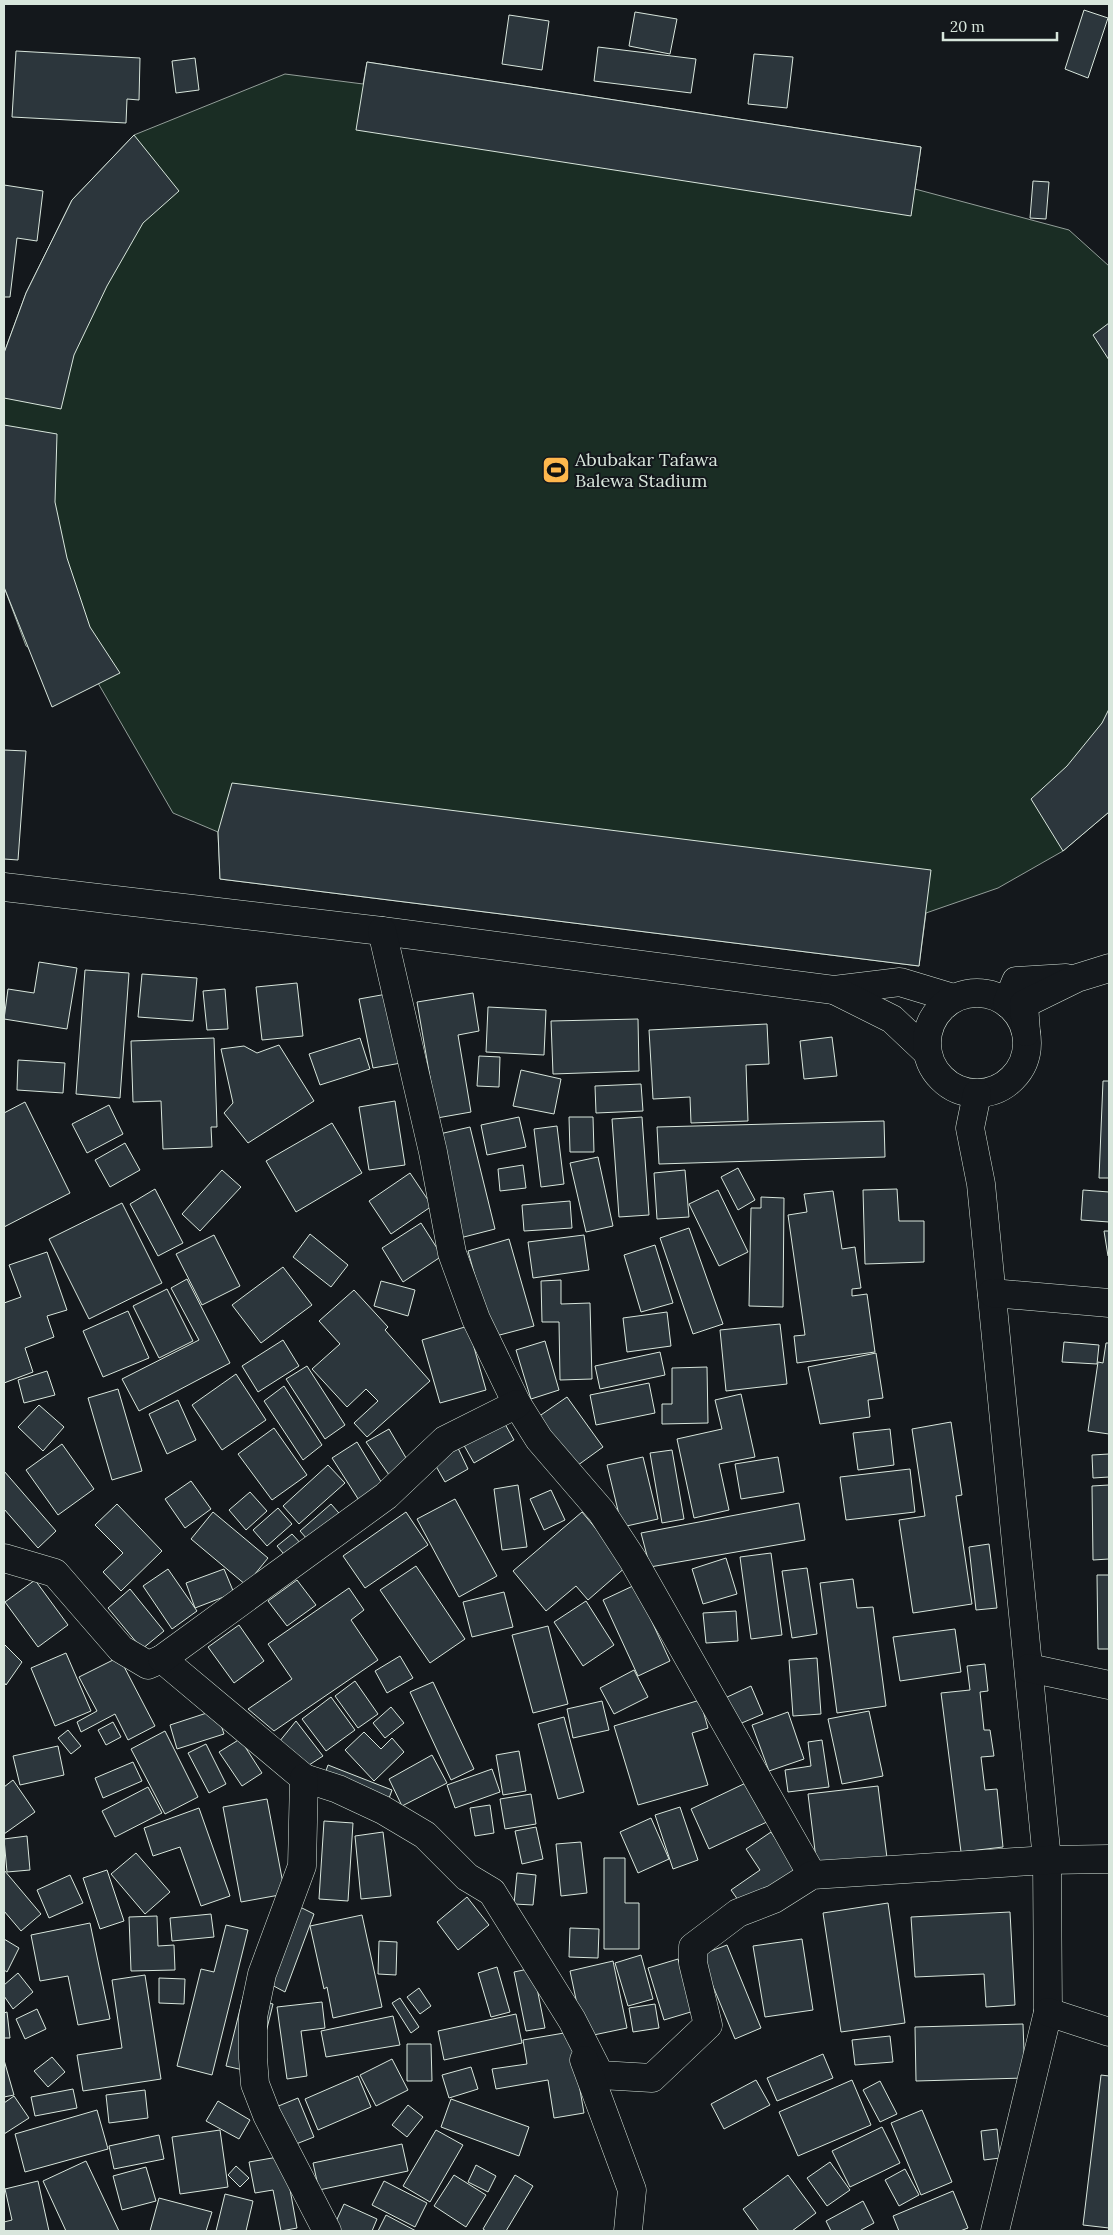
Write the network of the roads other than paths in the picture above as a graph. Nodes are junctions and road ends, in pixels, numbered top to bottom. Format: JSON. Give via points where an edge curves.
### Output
{"nodes":[{"id":1,"x":4,"y":887,"type":"edge"},
{"id":2,"x":382,"y":931,"type":"junction"},
{"id":3,"x":1109,"y":968,"type":"edge"},
{"id":4,"x":1077,"y":978,"type":"junction"},
{"id":5,"x":834,"y":990,"type":"junction"},
{"id":6,"x":953,"y":998,"type":"junction"},
{"id":7,"x":1007,"y":1004,"type":"junction"},
{"id":8,"x":1027,"y":1041,"type":"junction"},
{"id":9,"x":927,"y":1052,"type":"junction"},
{"id":10,"x":1017,"y":1074,"type":"junction"},
{"id":11,"x":977,"y":1094,"type":"junction"},
{"id":12,"x":981,"y":1184,"type":"junction"},
{"id":13,"x":992,"y":1293,"type":"junction"},
{"id":14,"x":1109,"y":1303,"type":"edge"},
{"id":15,"x":517,"y":1404,"type":"junction"},
{"id":16,"x":4,"y":1558,"type":"edge"},
{"id":17,"x":162,"y":1659,"type":"junction"},
{"id":18,"x":1029,"y":1668,"type":"junction"},
{"id":19,"x":1109,"y":1685,"type":"edge"},
{"id":20,"x":304,"y":1778,"type":"junction"},
{"id":21,"x":1109,"y":1859,"type":"edge"},
{"id":22,"x":1047,"y":1860,"type":"junction"},
{"id":23,"x":812,"y":1875,"type":"junction"},
{"id":24,"x":1048,"y":2012,"type":"junction"},
{"id":25,"x":572,"y":2020,"type":"junction"},
{"id":26,"x":1109,"y":2032,"type":"edge"},
{"id":27,"x":327,"y":2231,"type":"edge"},
{"id":28,"x":628,"y":2231,"type":"edge"},
{"id":29,"x":995,"y":2231,"type":"edge"}],
"edges":[{"from":1,"to":2,"type":"street"},
{"from":2,"to":5,"type":"street"},
{"from":2,"to":15,"type":"street","via":[[434,1152],[452,1253],[476,1319]]},
{"from":3,"to":4,"type":"street"},
{"from":4,"to":7,"type":"street","via":[[1016,982]]},
{"from":4,"to":8,"type":"street","via":[[1024,1004]]},
{"from":5,"to":6,"type":"street","via":[[900,982]]},
{"from":5,"to":9,"type":"street","via":[[892,1019]]},
{"from":6,"to":7,"type":"street","via":[[981,994],[994,996]]},
{"from":6,"to":9,"type":"street","via":[[932,1020]]},
{"from":7,"to":8,"type":"street","via":[[1024,1026]]},
{"from":8,"to":10,"type":"street","via":[[1026,1053]]},
{"from":9,"to":11,"type":"street","via":[[933,1068],[944,1082],[960,1091]]},
{"from":10,"to":11,"type":"street","via":[[999,1088]]},
{"from":10,"to":12,"type":"street","via":[[987,1107]]},
{"from":11,"to":12,"type":"street","via":[[970,1128]]},
{"from":12,"to":13,"type":"street"},
{"from":13,"to":14,"type":"street"},
{"from":13,"to":18,"type":"street"},
{"from":15,"to":17,"type":"street","via":[[445,1440],[386,1496]]},
{"from":15,"to":23,"type":"street","via":[[539,1439],[601,1512],[633,1560]]},
{"from":16,"to":17,"type":"street","via":[[55,1573],[121,1649],[148,1665]]},
{"from":17,"to":20,"type":"street"},
{"from":18,"to":19,"type":"street"},
{"from":18,"to":22,"type":"street"},
{"from":20,"to":25,"type":"street","via":[[338,1789],[383,1810],[425,1835],[467,1877],[492,1892]]},
{"from":20,"to":27,"type":"street","via":[[302,1866],[262,1974],[253,2017],[253,2058],[256,2084],[267,2115]]},
{"from":21,"to":22,"type":"street"},
{"from":22,"to":23,"type":"street"},
{"from":22,"to":24,"type":"street"},
{"from":23,"to":25,"type":"street","via":[[774,1899],[738,1913],[693,1947],[708,2025],[652,2078],[600,2075]]},
{"from":24,"to":26,"type":"street"},
{"from":24,"to":29,"type":"street"},
{"from":25,"to":28,"type":"street","via":[[632,2190]]}]}
